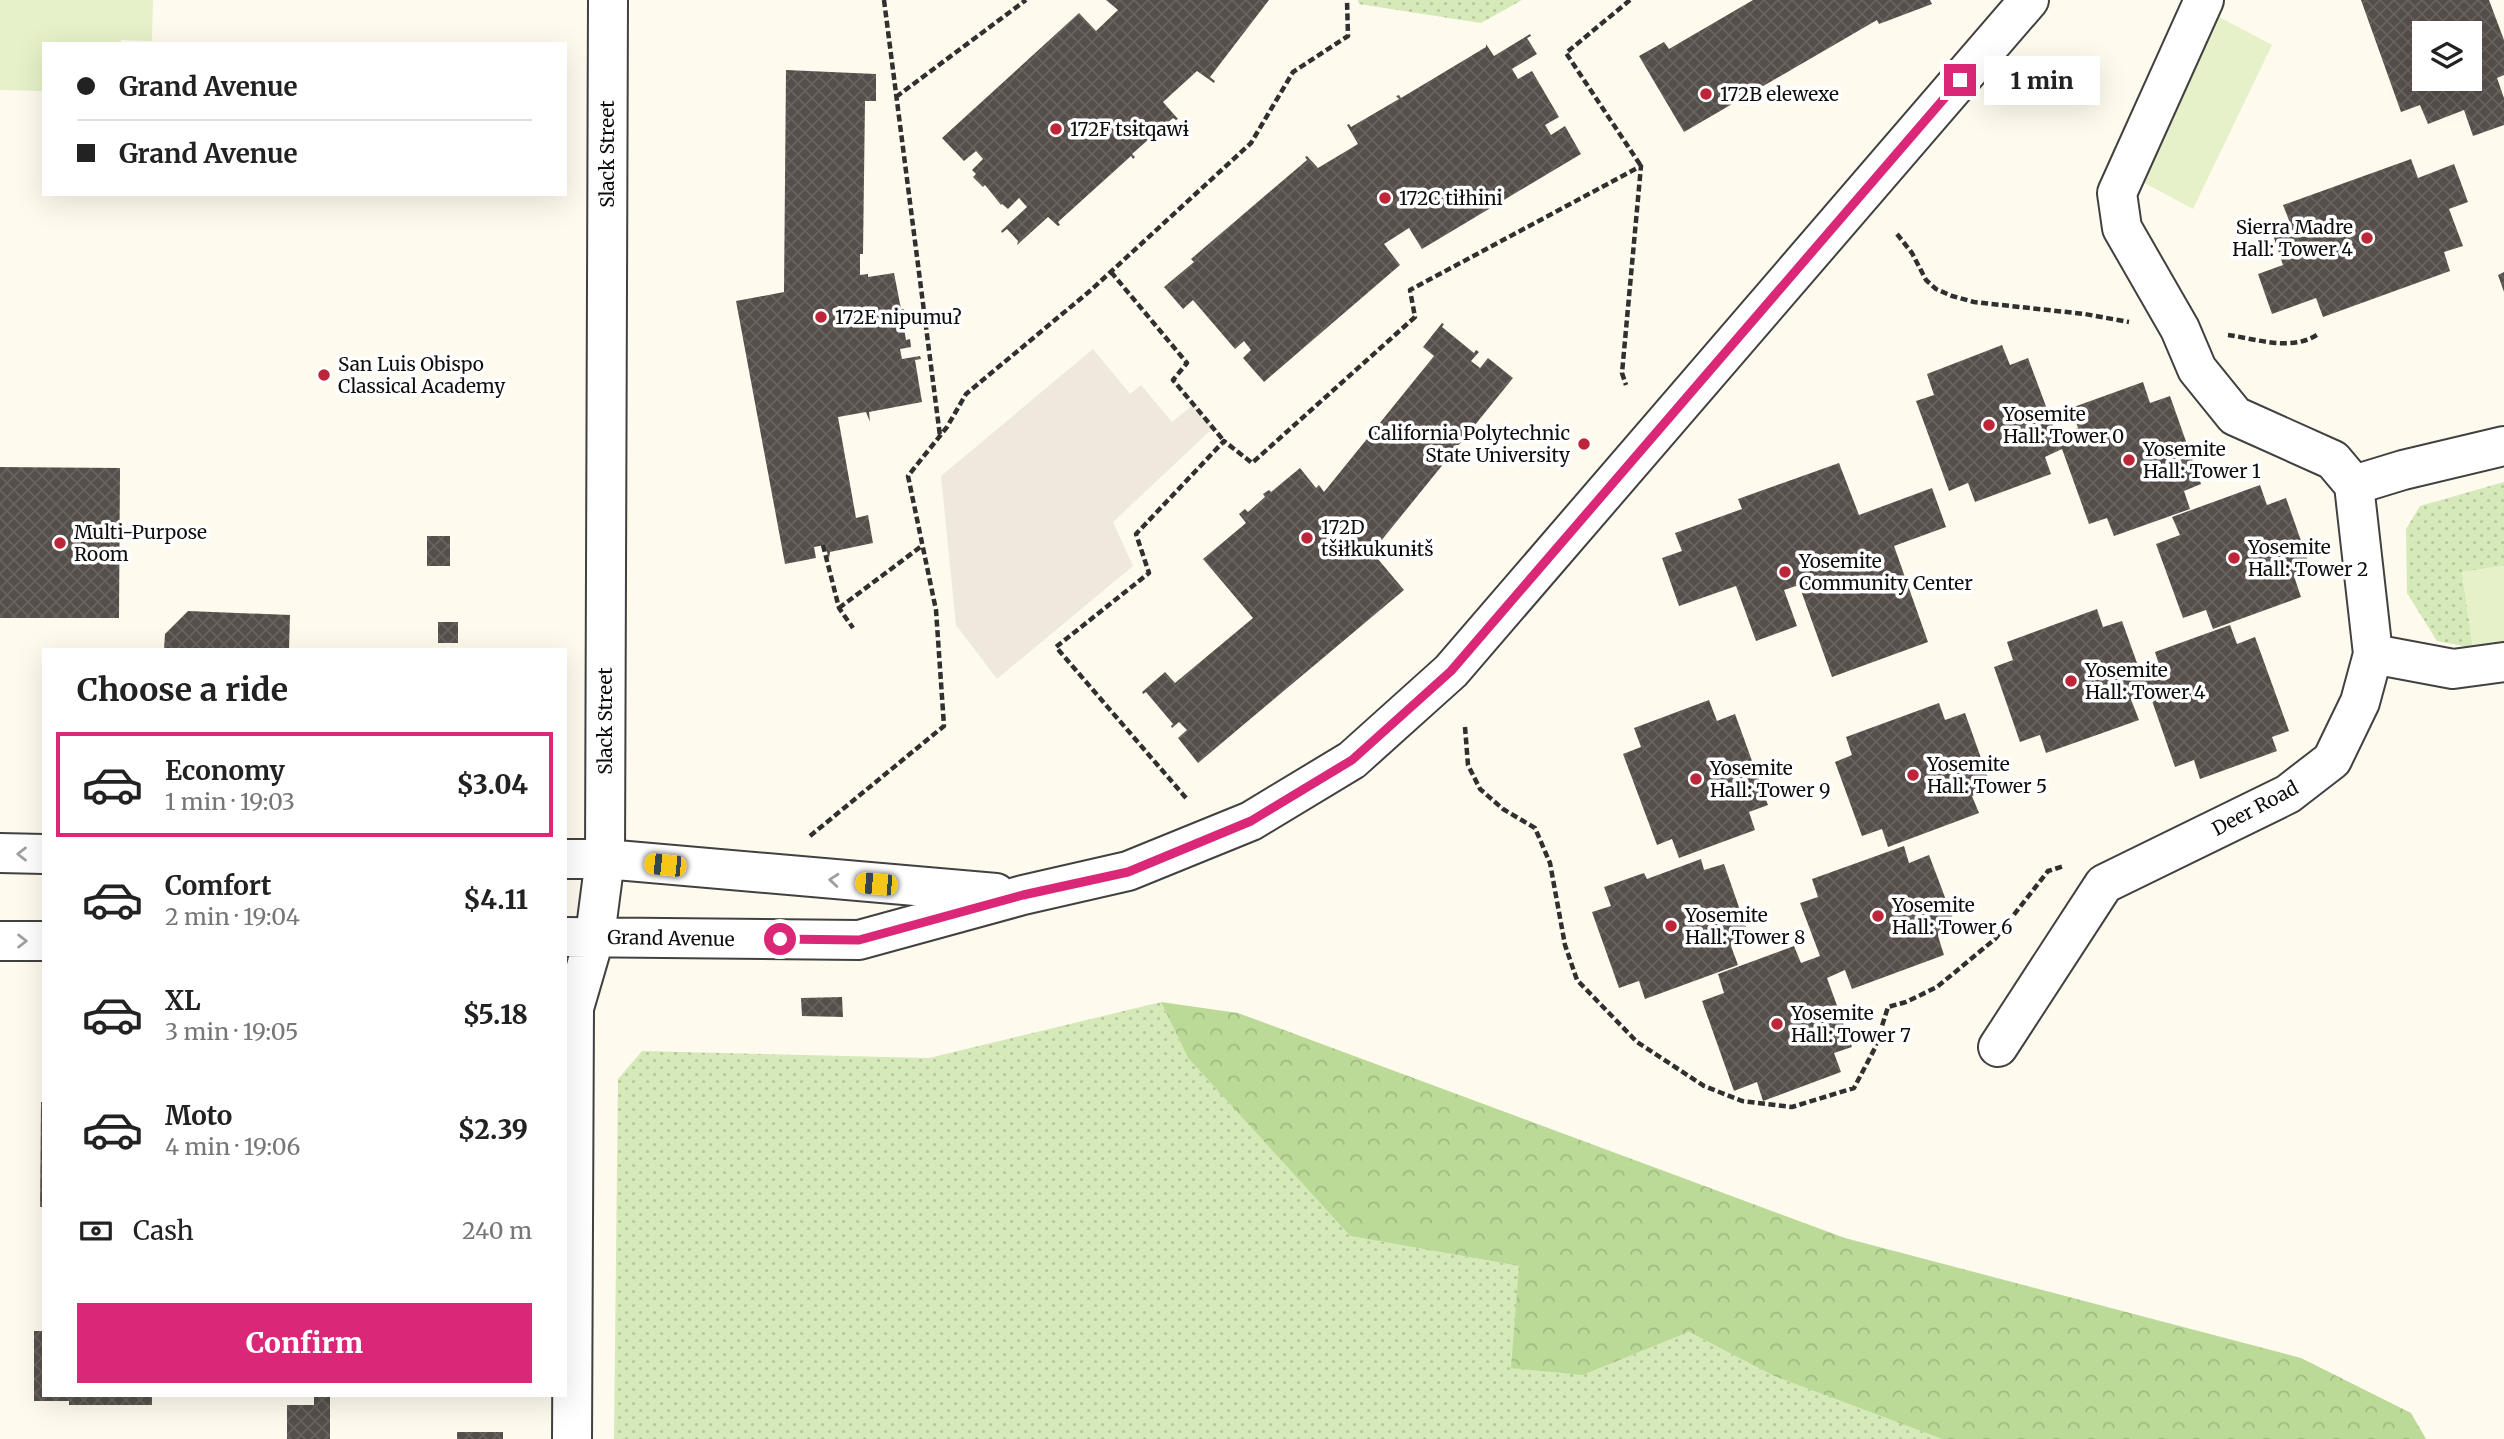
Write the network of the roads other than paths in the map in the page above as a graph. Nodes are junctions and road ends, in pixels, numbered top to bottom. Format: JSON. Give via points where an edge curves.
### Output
{"nodes":[{"id":1,"x":608,"y":0,"type":"edge"},
{"id":2,"x":2029,"y":0,"type":"edge"},
{"id":3,"x":2204,"y":0,"type":"edge"},
{"id":4,"x":2504,"y":446,"type":"edge"},
{"id":5,"x":2354,"y":485,"type":"junction"},
{"id":6,"x":2372,"y":654,"type":"junction"},
{"id":7,"x":2504,"y":662,"type":"edge"},
{"id":8,"x":0,"y":853,"type":"edge"},
{"id":9,"x":42,"y":854,"type":"edge"},
{"id":10,"x":567,"y":859,"type":"edge"},
{"id":11,"x":605,"y":859,"type":"junction"},
{"id":12,"x":1023,"y":895,"type":"junction"},
{"id":13,"x":580,"y":937,"type":"edge"},
{"id":14,"x":0,"y":941,"type":"edge"},
{"id":15,"x":42,"y":941,"type":"edge"},
{"id":16,"x":1998,"y":1047,"type":"dead end"},
{"id":17,"x":572,"y":1439,"type":"edge"}],
"edges":[{"from":1,"to":11,"type":"street","name":"Slack Street"},
{"from":2,"to":12,"type":"street","name":"Grand Avenue","via":[[1451,671],[1352,760],[1251,821],[1128,872]]},
{"from":3,"to":5,"type":"street","via":[[2117,193],[2122,228],[2180,329],[2197,369],[2235,416],[2333,460]]},
{"from":4,"to":5,"type":"street"},
{"from":5,"to":6,"type":"street","name":"Deer Road"},
{"from":6,"to":7,"type":"street","via":[[2453,669]]},
{"from":6,"to":16,"type":"street","name":"Deer Road","via":[[2360,702],[2333,760],[2288,794],[2104,884]]},
{"from":9,"to":8,"type":"street","one_way":true},
{"from":10,"to":11,"type":"street","name":"Grand Avenue"},
{"from":12,"to":11,"type":"street","name":"Grand Avenue","one_way":true},
{"from":11,"to":13,"type":"street","name":"Slack Street"},
{"from":12,"to":13,"type":"street","name":"Grand Avenue","via":[[859,940]]},
{"from":13,"to":17,"type":"street","name":"Slack Street","via":[[574,1008]]},
{"from":14,"to":15,"type":"street","one_way":true}]}
